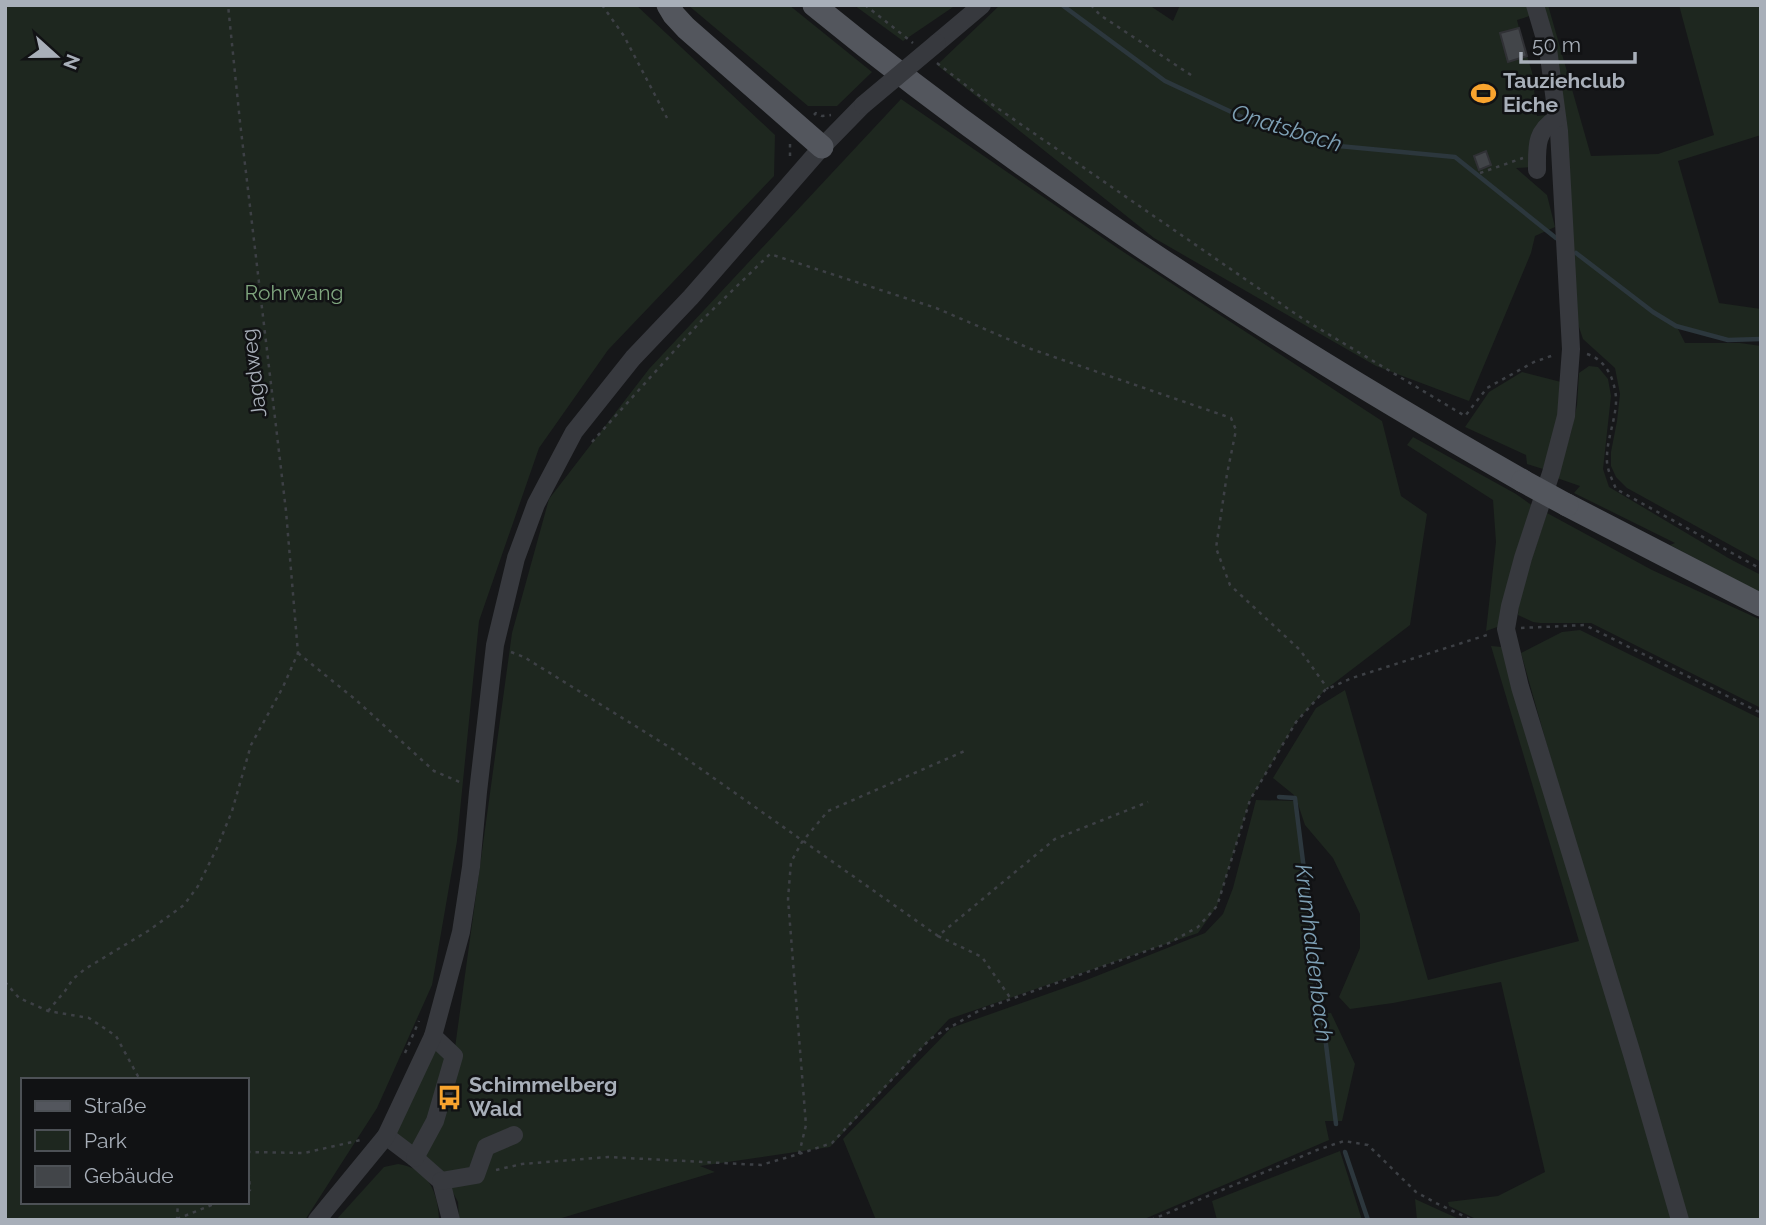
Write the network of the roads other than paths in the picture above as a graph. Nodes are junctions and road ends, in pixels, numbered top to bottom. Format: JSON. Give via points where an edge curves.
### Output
{"nodes":[{"id":1,"x":668,"y":5,"type":"edge"},
{"id":2,"x":814,"y":5,"type":"edge"},
{"id":3,"x":982,"y":5,"type":"edge"},
{"id":4,"x":1535,"y":5,"type":"edge"},
{"id":5,"x":1557,"y":118,"type":"junction"},
{"id":6,"x":822,"y":147,"type":"junction"},
{"id":7,"x":1537,"y":164,"type":"road end"},
{"id":8,"x":1761,"y":605,"type":"edge"},
{"id":9,"x":433,"y":1035,"type":"junction"},
{"id":10,"x":514,"y":1135,"type":"dead end"},
{"id":11,"x":386,"y":1136,"type":"junction"},
{"id":12,"x":415,"y":1157,"type":"junction"},
{"id":13,"x":441,"y":1181,"type":"junction"},
{"id":14,"x":317,"y":1220,"type":"edge"},
{"id":15,"x":451,"y":1220,"type":"edge"},
{"id":16,"x":1680,"y":1220,"type":"edge"}],
"edges":[{"from":1,"to":6,"type":"main road","via":[[686,28]]},
{"from":2,"to":8,"type":"main road","bridge":true,"via":[[968,123],[1250,318],[1523,481]]},
{"from":3,"to":6,"type":"street","bridge":true,"via":[[863,105]]},
{"from":4,"to":5,"type":"street","via":[[1548,49]]},
{"from":5,"to":7,"type":"street","via":[[1541,134]]},
{"from":5,"to":16,"type":"street","via":[[1571,349],[1566,416],[1506,629]]},
{"from":6,"to":9,"type":"street","via":[[633,358],[573,432],[536,504],[516,558],[495,645],[461,932]]},
{"from":9,"to":11,"type":"street"},
{"from":9,"to":12,"type":"street","via":[[454,1056],[435,1121]]},
{"from":10,"to":13,"type":"street","via":[[486,1147],[476,1175]]},
{"from":11,"to":12,"type":"street"},
{"from":11,"to":14,"type":"street"},
{"from":12,"to":13,"type":"street"},
{"from":13,"to":15,"type":"street"}]}
